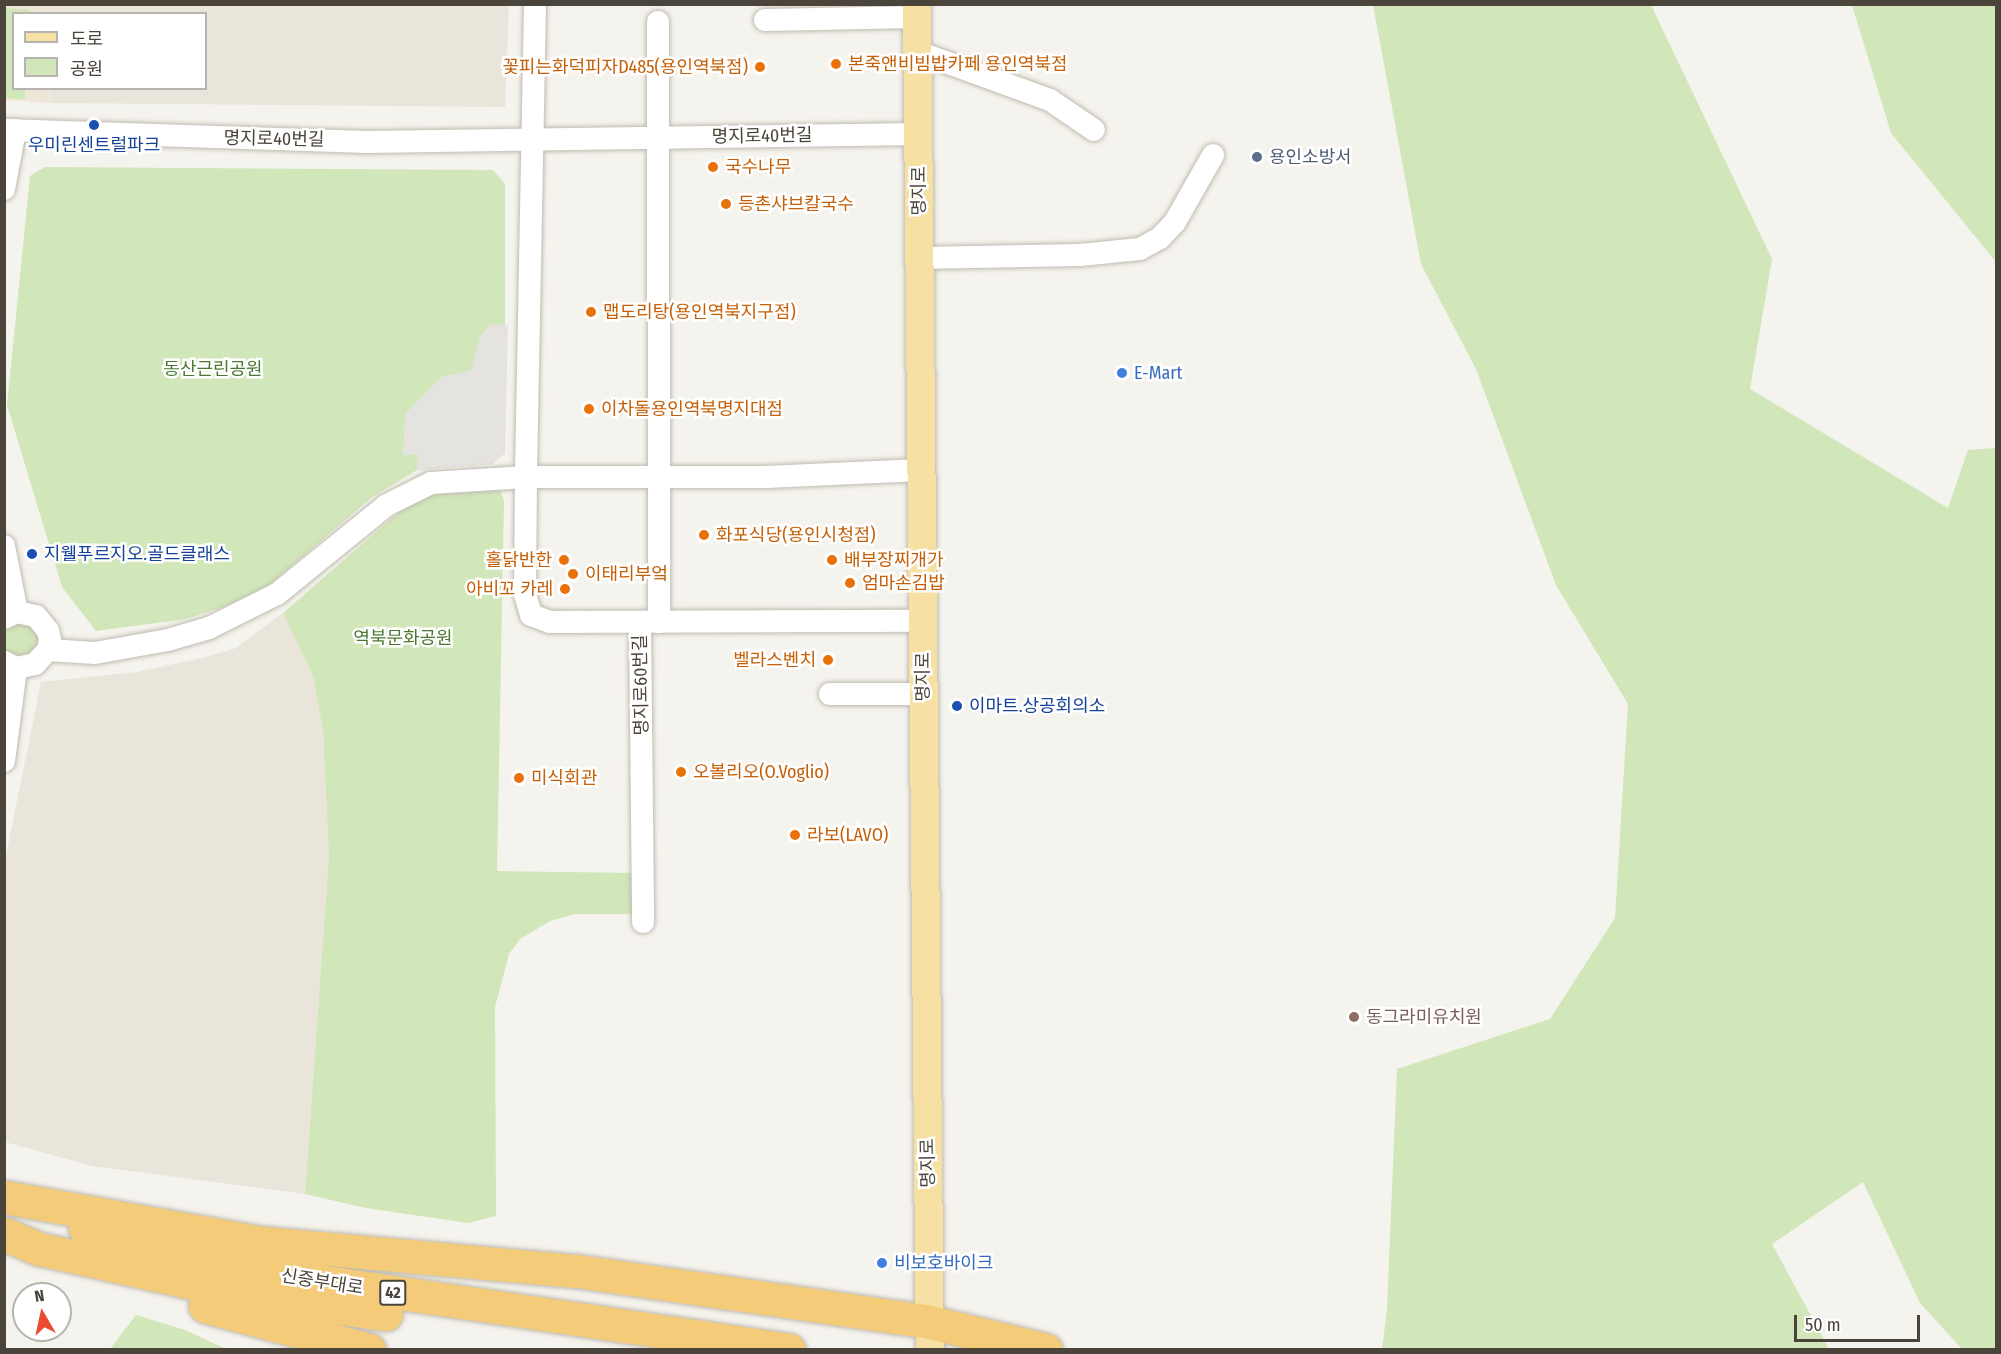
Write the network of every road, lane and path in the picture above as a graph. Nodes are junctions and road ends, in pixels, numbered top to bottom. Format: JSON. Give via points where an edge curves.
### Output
{"nodes":[{"id":1,"x":535,"y":4,"type":"edge"},
{"id":2,"x":917,"y":11,"type":"edge"},
{"id":3,"x":765,"y":20,"type":"dead end"},
{"id":4,"x":658,"y":22,"type":"dead end"},
{"id":5,"x":918,"y":52,"type":"junction"},
{"id":6,"x":10,"y":130,"type":"edge"},
{"id":7,"x":1094,"y":130,"type":"dead end"},
{"id":8,"x":919,"y":134,"type":"junction"},
{"id":9,"x":661,"y":138,"type":"junction"},
{"id":10,"x":534,"y":140,"type":"junction"},
{"id":11,"x":1213,"y":155,"type":"dead end"},
{"id":12,"x":4,"y":189,"type":"edge"},
{"id":13,"x":920,"y":258,"type":"junction"},
{"id":14,"x":921,"y":470,"type":"junction"},
{"id":15,"x":526,"y":477,"type":"junction"},
{"id":16,"x":660,"y":479,"type":"junction"},
{"id":17,"x":4,"y":546,"type":"edge"},
{"id":18,"x":11,"y":615,"type":"edge"},
{"id":19,"x":923,"y":621,"type":"junction"},
{"id":20,"x":650,"y":622,"type":"junction"},
{"id":21,"x":48,"y":650,"type":"junction"},
{"id":22,"x":10,"y":665,"type":"edge"},
{"id":23,"x":830,"y":694,"type":"dead end"},
{"id":24,"x":923,"y":694,"type":"junction"},
{"id":25,"x":4,"y":761,"type":"edge"},
{"id":26,"x":643,"y":922,"type":"dead end"},
{"id":27,"x":4,"y":1197,"type":"edge"},
{"id":28,"x":4,"y":1202,"type":"edge"},
{"id":29,"x":4,"y":1234,"type":"edge"},
{"id":30,"x":40,"y":1249,"type":"junction"},
{"id":31,"x":930,"y":1336,"type":"edge"},
{"id":32,"x":369,"y":1350,"type":"edge"},
{"id":33,"x":620,"y":1350,"type":"edge"},
{"id":34,"x":789,"y":1350,"type":"edge"},
{"id":35,"x":1046,"y":1350,"type":"edge"}],
"edges":[{"from":1,"to":10,"type":"street"},
{"from":2,"to":3,"type":"street"},
{"from":2,"to":5,"type":"main road","name":"명지로"},
{"from":4,"to":9,"type":"street"},
{"from":5,"to":7,"type":"street","via":[[1050,100]]},
{"from":5,"to":8,"type":"main road","name":"명지로"},
{"from":6,"to":10,"type":"street","name":"명지로40번길","via":[[367,142]]},
{"from":6,"to":12,"type":"street","name":"명지로40번길"},
{"from":8,"to":9,"type":"street","name":"명지로40번길"},
{"from":8,"to":13,"type":"main road","name":"명지로"},
{"from":9,"to":10,"type":"street","name":"명지로40번길"},
{"from":9,"to":16,"type":"street"},
{"from":10,"to":15,"type":"street"},
{"from":11,"to":13,"type":"street","via":[[1175,222],[1160,238],[1140,249],[1080,255]]},
{"from":13,"to":14,"type":"main road","name":"명지로"},
{"from":14,"to":16,"type":"street"},
{"from":14,"to":19,"type":"main road","name":"명지로"},
{"from":15,"to":16,"type":"street"},
{"from":15,"to":20,"type":"street","via":[[525,594],[531,615],[550,622]]},
{"from":15,"to":21,"type":"street","via":[[448,481],[409,492],[277,594],[210,628],[104,652]]},
{"from":16,"to":20,"type":"street"},
{"from":17,"to":18,"type":"street","via":[[15,583]]},
{"from":18,"to":21,"type":"street","via":[[27,612],[43,622],[48,631]]},
{"from":19,"to":20,"type":"street","name":"명지로60번길"},
{"from":19,"to":24,"type":"main road","name":"명지로"},
{"from":20,"to":26,"type":"street","name":"명지로60번길"},
{"from":21,"to":22,"type":"street","via":[[35,664]]},
{"from":22,"to":25,"type":"street"},
{"from":23,"to":24,"type":"street"},
{"from":24,"to":31,"type":"main road","name":"명지로"},
{"from":27,"to":31,"type":"highway","via":[[262,1243],[577,1270]]},
{"from":28,"to":34,"type":"highway","name":"신중부대로","number":"42","via":[[158,1252],[237,1269]]},
{"from":29,"to":30,"type":"highway","name":"신중부대로","number":"42"},
{"from":30,"to":32,"type":"highway","via":[[63,1267]]},
{"from":30,"to":33,"type":"highway","name":"신중부대로","number":"42","via":[[256,1297]]},
{"from":31,"to":35,"type":"highway"}]}
